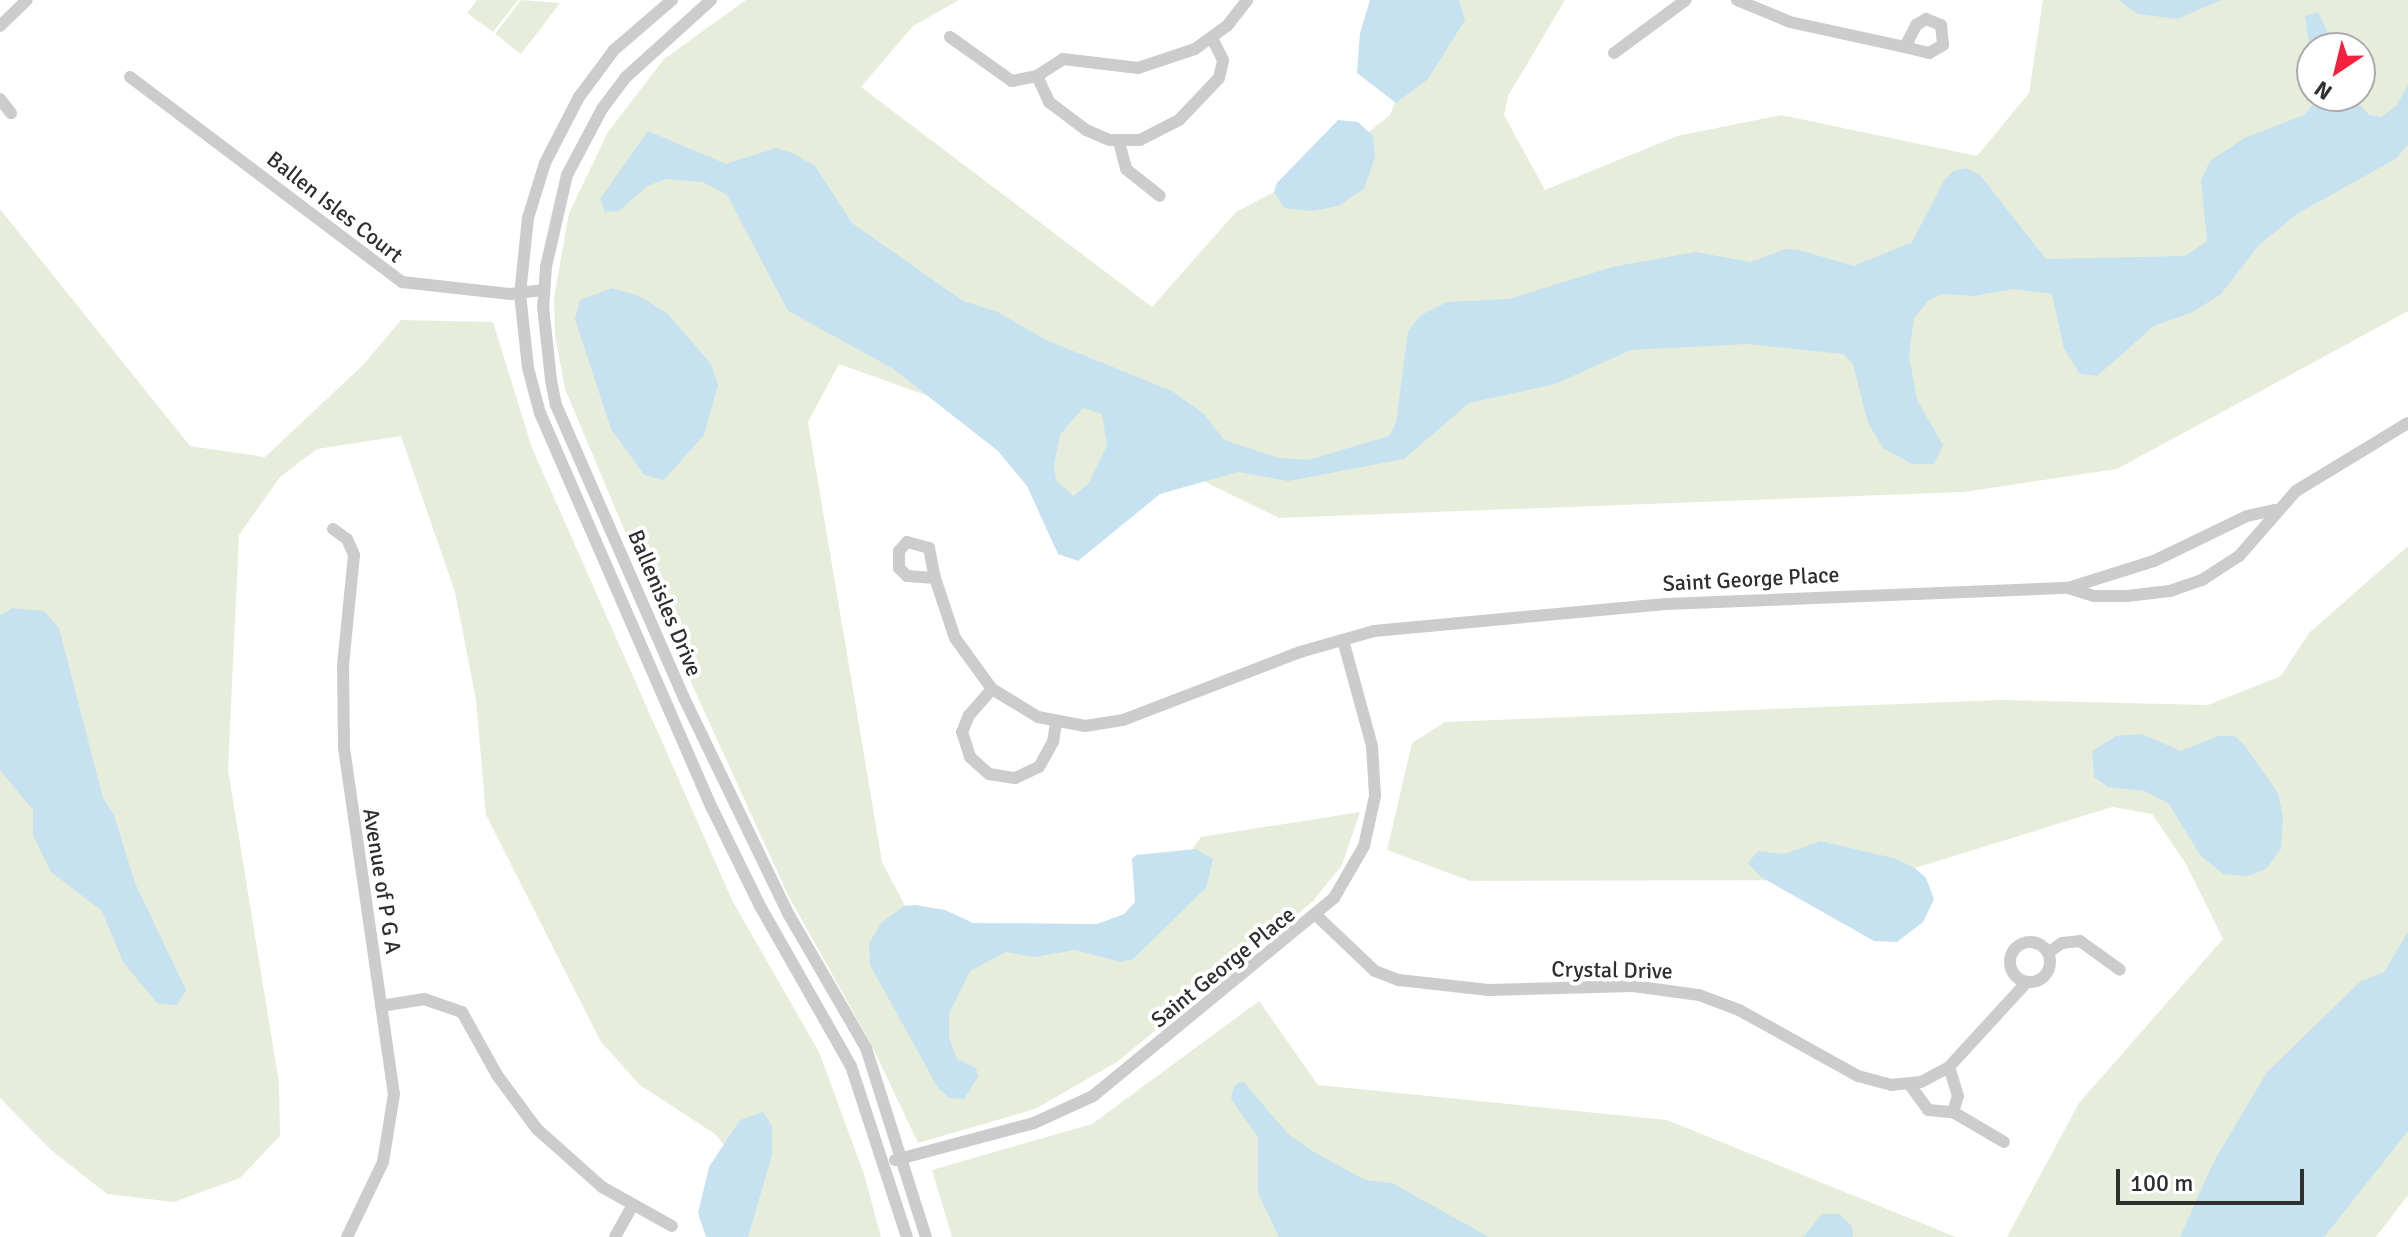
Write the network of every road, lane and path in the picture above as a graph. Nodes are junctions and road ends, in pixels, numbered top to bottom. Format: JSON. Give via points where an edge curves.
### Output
{"nodes":[{"id":1,"x":27,"y":0,"type":"edge"},
{"id":2,"x":672,"y":0,"type":"edge"},
{"id":3,"x":711,"y":0,"type":"edge"},
{"id":4,"x":1247,"y":0,"type":"edge"},
{"id":5,"x":1686,"y":0,"type":"edge"},
{"id":6,"x":1737,"y":0,"type":"edge"},
{"id":7,"x":0,"y":26,"type":"edge"},
{"id":8,"x":950,"y":37,"type":"dead end"},
{"id":9,"x":1212,"y":38,"type":"junction"},
{"id":10,"x":1905,"y":47,"type":"dead end"},
{"id":11,"x":1614,"y":53,"type":"dead end"},
{"id":12,"x":1037,"y":76,"type":"junction"},
{"id":13,"x":130,"y":77,"type":"dead end"},
{"id":14,"x":0,"y":99,"type":"edge"},
{"id":15,"x":11,"y":113,"type":"dead end"},
{"id":16,"x":1119,"y":142,"type":"junction"},
{"id":17,"x":1160,"y":196,"type":"dead end"},
{"id":18,"x":544,"y":290,"type":"junction"},
{"id":19,"x":520,"y":294,"type":"junction"},
{"id":20,"x":2408,"y":423,"type":"edge"},
{"id":21,"x":2275,"y":510,"type":"junction"},
{"id":22,"x":333,"y":529,"type":"dead end"},
{"id":23,"x":935,"y":578,"type":"dead end"},
{"id":24,"x":2068,"y":588,"type":"junction"},
{"id":25,"x":1343,"y":640,"type":"junction"},
{"id":26,"x":992,"y":689,"type":"junction"},
{"id":27,"x":1056,"y":723,"type":"junction"},
{"id":28,"x":1317,"y":916,"type":"junction"},
{"id":29,"x":2048,"y":953,"type":"junction"},
{"id":30,"x":2120,"y":970,"type":"dead end"},
{"id":31,"x":2027,"y":982,"type":"junction"},
{"id":32,"x":381,"y":1006,"type":"junction"},
{"id":33,"x":1949,"y":1067,"type":"junction"},
{"id":34,"x":1910,"y":1085,"type":"junction"},
{"id":35,"x":1953,"y":1112,"type":"junction"},
{"id":36,"x":2004,"y":1142,"type":"dead end"},
{"id":37,"x":902,"y":1158,"type":"junction"},
{"id":38,"x":884,"y":1161,"type":"junction"},
{"id":39,"x":632,"y":1206,"type":"junction"},
{"id":40,"x":672,"y":1226,"type":"dead end"},
{"id":41,"x":347,"y":1237,"type":"edge"},
{"id":42,"x":615,"y":1237,"type":"edge"},
{"id":43,"x":907,"y":1237,"type":"edge"},
{"id":44,"x":926,"y":1237,"type":"edge"}],
"edges":[{"from":1,"to":7,"type":"street"},
{"from":2,"to":19,"type":"street","name":"Ballenisles Drive","via":[[614,50],[557,134],[528,218]]},
{"from":3,"to":18,"type":"street","name":"Ballenisles Drive","via":[[638,63],[580,145],[551,229]]},
{"from":4,"to":9,"type":"street"},
{"from":5,"to":11,"type":"street"},
{"from":6,"to":10,"type":"street","via":[[1790,22]]},
{"from":8,"to":12,"type":"street","via":[[1012,81]]},
{"from":9,"to":12,"type":"street","via":[[1158,65],[1109,68],[1063,59]]},
{"from":9,"to":16,"type":"street","via":[[1223,60],[1219,78],[1179,120],[1157,134]]},
{"from":12,"to":16,"type":"street","via":[[1055,108],[1093,135]]},
{"from":13,"to":19,"type":"street","name":"Ballen Isles Court","via":[[402,282]]},
{"from":14,"to":15,"type":"street"},
{"from":16,"to":17,"type":"street","via":[[1126,169]]},
{"from":18,"to":19,"type":"street","name":"Ballen Isles Court"},
{"from":18,"to":37,"type":"street","name":"Ballenisles Drive","via":[[544,337],[556,405],[709,750],[789,915],[866,1048]]},
{"from":19,"to":38,"type":"street","name":"Ballenisles Drive","via":[[528,368],[540,413],[712,808],[760,906],[837,1036]]},
{"from":20,"to":21,"type":"street","name":"Saint George Place","via":[[2365,445]]},
{"from":21,"to":24,"type":"street","name":"Saint George Place","via":[[2247,516],[2154,561]]},
{"from":21,"to":24,"type":"street","name":"Saint George Place","via":[[2239,556],[2181,588],[2094,596]]},
{"from":22,"to":32,"type":"street","name":"Avenue of P G A","via":[[347,539],[354,555],[343,666],[344,748]]},
{"from":23,"to":26,"type":"street","name":"Saint George Place","via":[[955,638]]},
{"from":24,"to":25,"type":"street","name":"Saint George Place","via":[[1666,604],[1455,619]]},
{"from":25,"to":27,"type":"street","name":"Saint George Place","via":[[1123,720],[1085,726]]},
{"from":25,"to":28,"type":"street","name":"Saint George Place","via":[[1372,746],[1375,796],[1357,862]]},
{"from":26,"to":27,"type":"street","name":"Saint George Place","via":[[1020,709]]},
{"from":26,"to":27,"type":"street","via":[[962,732],[970,757],[989,774],[1015,778],[1039,767],[1053,742]]},
{"from":28,"to":34,"type":"street","name":"Crystal Drive","via":[[1375,971],[1399,980],[1488,990],[1633,986],[1699,995],[1739,1010],[1858,1076]]},
{"from":28,"to":37,"type":"street","name":"Saint George Place","via":[[1093,1096],[1034,1123]]},
{"from":29,"to":30,"type":"street","via":[[2062,943],[2080,941]]},
{"from":29,"to":31,"type":"street","via":[[2048,971]]},
{"from":29,"to":31,"type":"street","via":[[2031,942],[2014,950],[2011,969]]},
{"from":31,"to":33,"type":"street"},
{"from":32,"to":39,"type":"street","via":[[437,1000],[462,1012],[503,1084],[537,1129],[575,1166]]},
{"from":32,"to":41,"type":"street","name":"Avenue of P G A","via":[[393,1075],[391,1130],[371,1193]]},
{"from":33,"to":34,"type":"street"},
{"from":33,"to":35,"type":"street","via":[[1958,1096]]},
{"from":34,"to":35,"type":"street","via":[[1928,1110]]},
{"from":35,"to":36,"type":"street"},
{"from":37,"to":38,"type":"street","name":"Saint George Place"},
{"from":37,"to":44,"type":"street","name":"Ballenisles Drive"},
{"from":38,"to":43,"type":"street","name":"Ballenisles Drive"},
{"from":39,"to":40,"type":"street"},
{"from":39,"to":42,"type":"street"}]}
